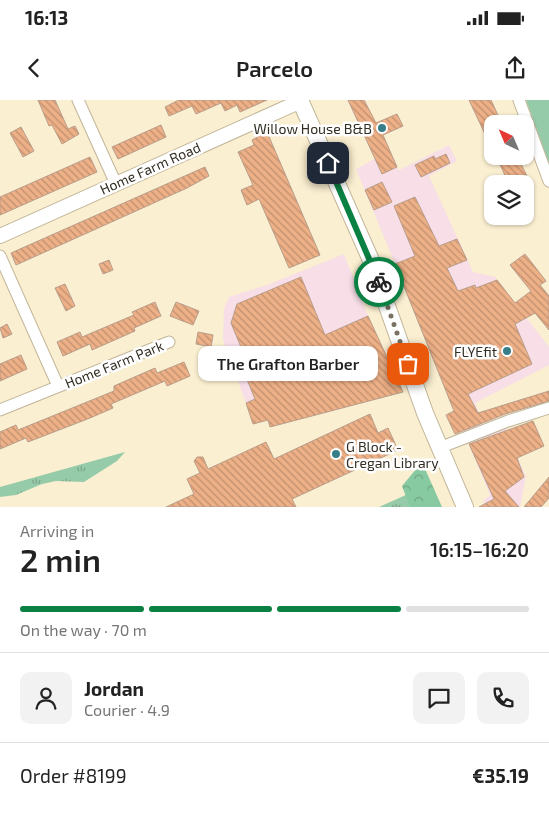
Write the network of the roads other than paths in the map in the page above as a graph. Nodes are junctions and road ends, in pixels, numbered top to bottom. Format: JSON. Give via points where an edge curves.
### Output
{"nodes":[{"id":1,"x":78,"y":100,"type":"edge"},
{"id":2,"x":301,"y":100,"type":"edge"},
{"id":3,"x":519,"y":100,"type":"edge"},
{"id":4,"x":549,"y":181,"type":"edge"},
{"id":5,"x":116,"y":184,"type":"junction"},
{"id":6,"x":0,"y":236,"type":"edge"},
{"id":7,"x":0,"y":256,"type":"edge"},
{"id":8,"x":169,"y":342,"type":"dead end"},
{"id":9,"x":58,"y":386,"type":"junction"},
{"id":10,"x":549,"y":408,"type":"edge"},
{"id":11,"x":0,"y":410,"type":"edge"},
{"id":12,"x":439,"y":448,"type":"junction"},
{"id":13,"x":465,"y":507,"type":"edge"}],
"edges":[{"from":1,"to":5,"type":"street"},
{"from":2,"to":5,"type":"street","name":"Home Farm Road"},
{"from":2,"to":12,"type":"main road","via":[[370,258]]},
{"from":3,"to":4,"type":"street"},
{"from":5,"to":6,"type":"street","name":"Home Farm Road"},
{"from":7,"to":9,"type":"street","name":"Home Farm Park"},
{"from":8,"to":9,"type":"street","name":"Home Farm Park"},
{"from":9,"to":11,"type":"street","name":"Home Farm Park"},
{"from":10,"to":12,"type":"street"},
{"from":12,"to":13,"type":"main road"}]}
